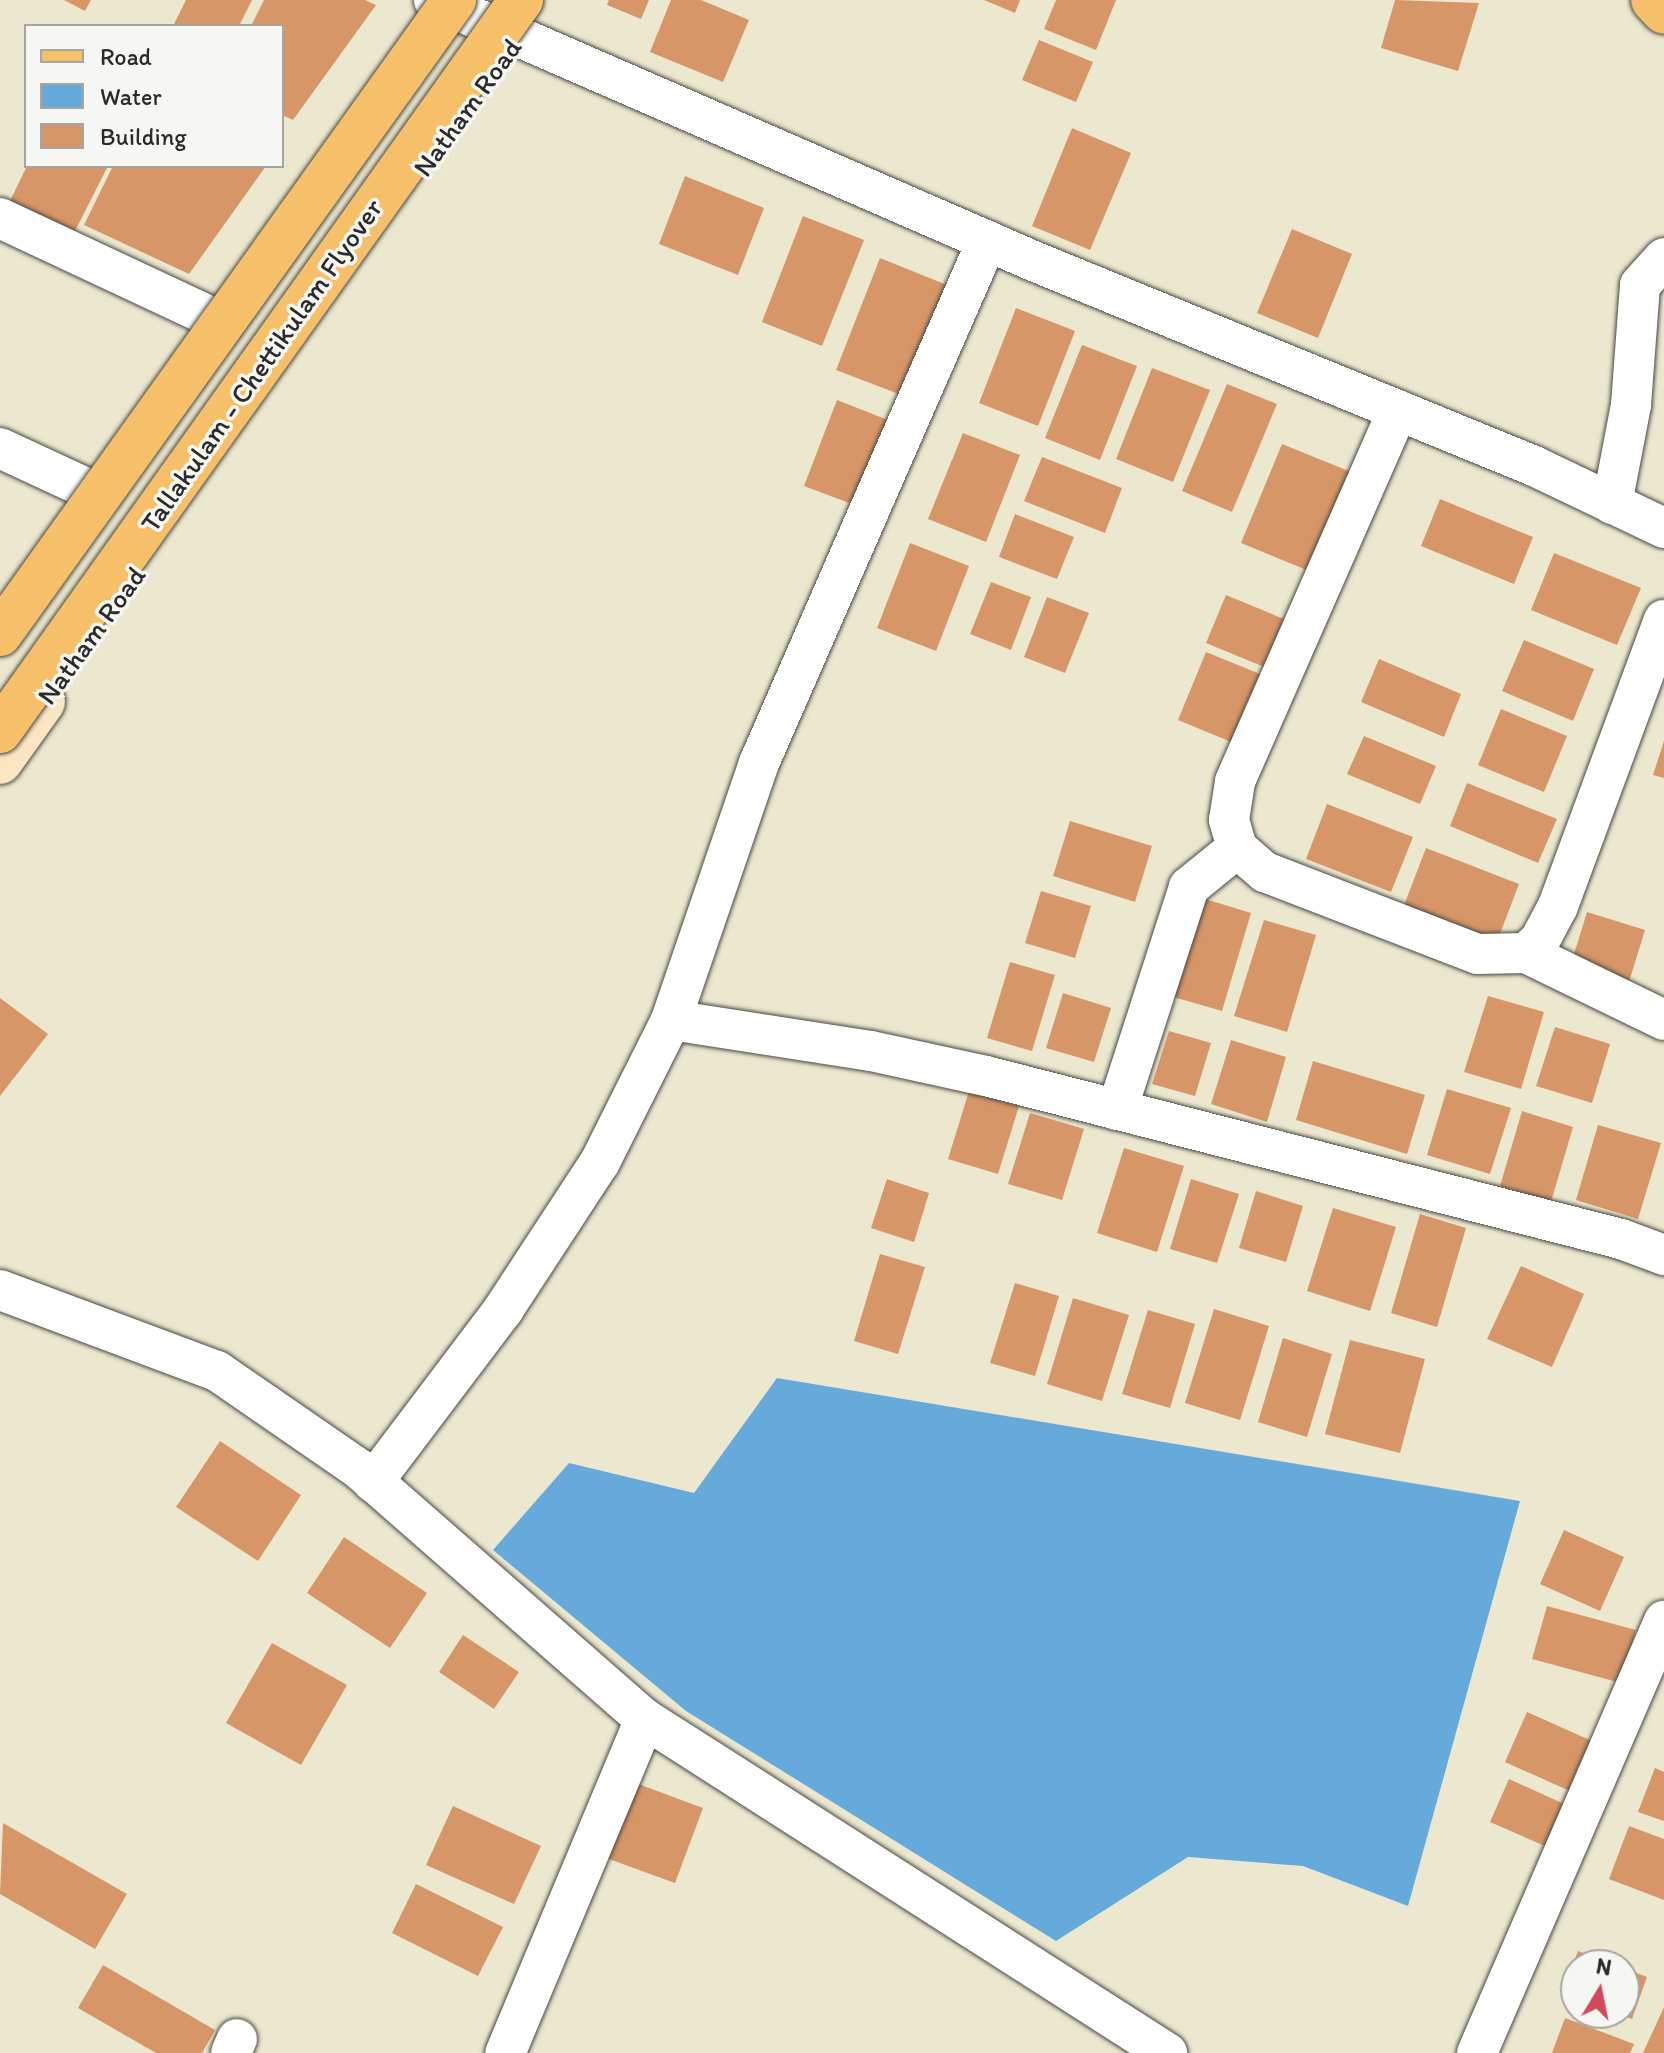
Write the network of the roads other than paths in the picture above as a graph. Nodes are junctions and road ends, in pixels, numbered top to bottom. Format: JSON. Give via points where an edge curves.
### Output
{"nodes":[{"id":1,"x":433,"y":0,"type":"edge"},
{"id":2,"x":454,"y":0,"type":"edge"},
{"id":3,"x":544,"y":0,"type":"edge"},
{"id":4,"x":1653,"y":0,"type":"edge"},
{"id":5,"x":1664,"y":12,"type":"edge"},
{"id":6,"x":518,"y":19,"type":"edge"},
{"id":7,"x":0,"y":218,"type":"edge"},
{"id":8,"x":987,"y":241,"type":"junction"},
{"id":9,"x":1664,"y":258,"type":"edge"},
{"id":10,"x":207,"y":315,"type":"junction"},
{"id":11,"x":1398,"y":410,"type":"junction"},
{"id":12,"x":0,"y":448,"type":"edge"},
{"id":13,"x":84,"y":487,"type":"junction"},
{"id":14,"x":1612,"y":504,"type":"junction"},
{"id":15,"x":1664,"y":528,"type":"edge"},
{"id":16,"x":0,"y":605,"type":"edge"},
{"id":17,"x":1664,"y":620,"type":"edge"},
{"id":18,"x":0,"y":634,"type":"edge"},
{"id":19,"x":0,"y":731,"type":"edge"},
{"id":20,"x":0,"y":762,"type":"edge"},
{"id":21,"x":1237,"y":848,"type":"junction"},
{"id":22,"x":1526,"y":953,"type":"junction"},
{"id":23,"x":671,"y":1020,"type":"junction"},
{"id":24,"x":1664,"y":1020,"type":"edge"},
{"id":25,"x":1117,"y":1110,"type":"junction"},
{"id":26,"x":1664,"y":1255,"type":"edge"},
{"id":27,"x":0,"y":1290,"type":"edge"},
{"id":28,"x":373,"y":1482,"type":"junction"},
{"id":29,"x":1664,"y":1621,"type":"edge"},
{"id":30,"x":645,"y":1719,"type":"junction"},
{"id":31,"x":1146,"y":2047,"type":"edge"},
{"id":32,"x":505,"y":2053,"type":"edge"},
{"id":33,"x":1477,"y":2053,"type":"edge"}],
"edges":[{"from":1,"to":6,"type":"street"},
{"from":1,"to":10,"type":"main road"},
{"from":2,"to":18,"type":"main road","name":"Tallakulam - Chettikulam Flyover","bridge":true},
{"from":3,"to":6,"type":"main road","name":"Natham Road"},
{"from":4,"to":5,"type":"main road"},
{"from":6,"to":8,"type":"street"},
{"from":6,"to":19,"type":"main road","name":"Tallakulam - Chettikulam Flyover","bridge":true},
{"from":6,"to":20,"type":"main road","name":"Natham Road"},
{"from":7,"to":10,"type":"street"},
{"from":8,"to":11,"type":"street"},
{"from":8,"to":23,"type":"street","via":[[759,763]]},
{"from":9,"to":14,"type":"street","via":[[1640,285],[1631,405]]},
{"from":10,"to":13,"type":"main road"},
{"from":11,"to":14,"type":"street"},
{"from":11,"to":21,"type":"street","via":[[1235,782],[1229,820]]},
{"from":12,"to":13,"type":"street"},
{"from":13,"to":16,"type":"main road"},
{"from":14,"to":15,"type":"street"},
{"from":17,"to":22,"type":"street","via":[[1558,906],[1540,940]]},
{"from":21,"to":22,"type":"street","via":[[1265,872],[1478,954]]},
{"from":21,"to":25,"type":"street","via":[[1189,887]]},
{"from":22,"to":24,"type":"street"},
{"from":23,"to":25,"type":"street","via":[[871,1051]]},
{"from":23,"to":28,"type":"street","via":[[600,1162],[503,1310]]},
{"from":25,"to":26,"type":"street","via":[[1621,1239]]},
{"from":27,"to":28,"type":"street","via":[[217,1371]]},
{"from":28,"to":30,"type":"street"},
{"from":29,"to":33,"type":"street"},
{"from":30,"to":31,"type":"street"},
{"from":30,"to":32,"type":"street"}]}
